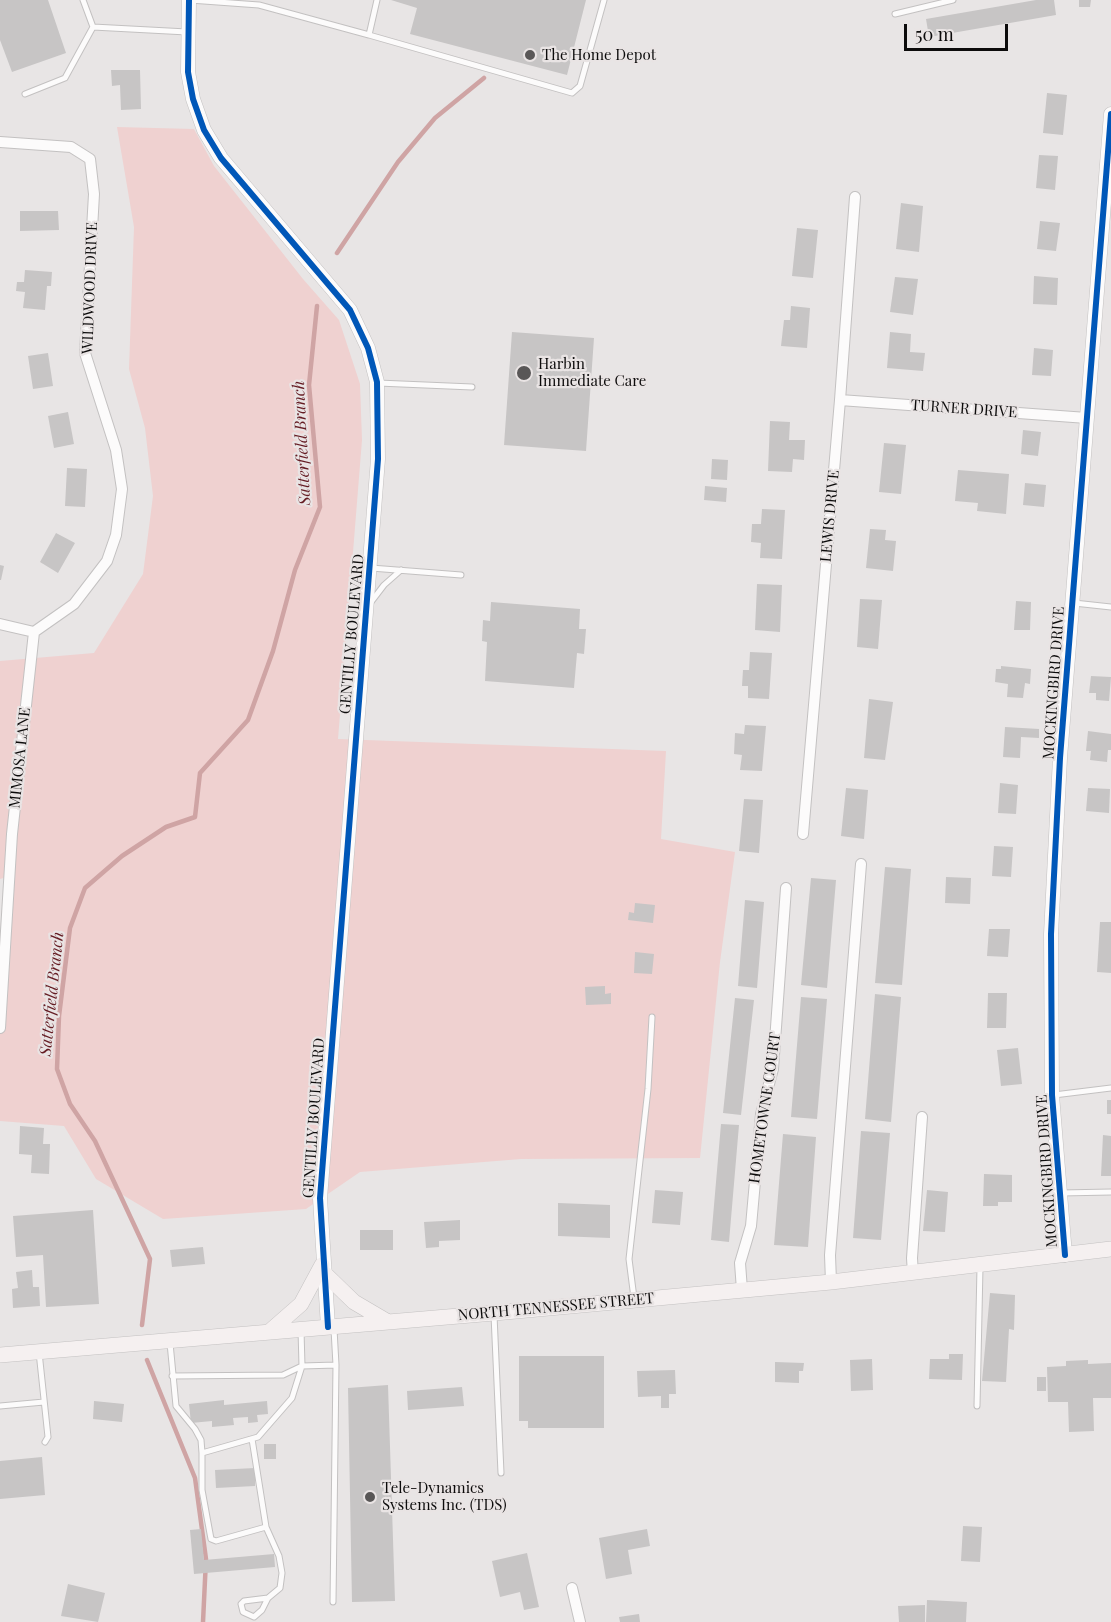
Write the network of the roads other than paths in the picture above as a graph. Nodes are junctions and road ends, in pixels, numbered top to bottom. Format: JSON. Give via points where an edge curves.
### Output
{"nodes":[{"id":1,"x":83,"y":0,"type":"edge"},
{"id":2,"x":190,"y":0,"type":"edge"},
{"id":3,"x":377,"y":0,"type":"edge"},
{"id":4,"x":603,"y":0,"type":"edge"},
{"id":5,"x":953,"y":0,"type":"edge"},
{"id":6,"x":241,"y":2,"type":"edge"},
{"id":7,"x":895,"y":14,"type":"dead end"},
{"id":8,"x":93,"y":27,"type":"junction"},
{"id":9,"x":187,"y":32,"type":"junction"},
{"id":10,"x":369,"y":35,"type":"junction"},
{"id":11,"x":25,"y":94,"type":"dead end"},
{"id":12,"x":1111,"y":114,"type":"edge"},
{"id":13,"x":0,"y":142,"type":"edge"},
{"id":14,"x":855,"y":197,"type":"dead end"},
{"id":15,"x":376,"y":382,"type":"junction"},
{"id":16,"x":471,"y":387,"type":"dead end"},
{"id":17,"x":840,"y":400,"type":"junction"},
{"id":18,"x":1087,"y":418,"type":"junction"},
{"id":19,"x":370,"y":568,"type":"junction"},
{"id":20,"x":401,"y":570,"type":"junction"},
{"id":21,"x":461,"y":575,"type":"dead end"},
{"id":22,"x":1072,"y":602,"type":"junction"},
{"id":23,"x":1111,"y":607,"type":"edge"},
{"id":24,"x":366,"y":611,"type":"junction"},
{"id":25,"x":0,"y":624,"type":"edge"},
{"id":26,"x":34,"y":632,"type":"junction"},
{"id":27,"x":803,"y":834,"type":"dead end"},
{"id":28,"x":861,"y":864,"type":"dead end"},
{"id":29,"x":786,"y":888,"type":"dead end"},
{"id":30,"x":652,"y":1017,"type":"dead end"},
{"id":31,"x":0,"y":1028,"type":"edge"},
{"id":32,"x":1111,"y":1088,"type":"edge"},
{"id":33,"x":1052,"y":1095,"type":"junction"},
{"id":34,"x":922,"y":1118,"type":"dead end"},
{"id":35,"x":1111,"y":1192,"type":"edge"},
{"id":36,"x":1059,"y":1193,"type":"junction"},
{"id":37,"x":1111,"y":1249,"type":"edge"},
{"id":38,"x":1065,"y":1256,"type":"junction"},
{"id":39,"x":980,"y":1266,"type":"junction"},
{"id":40,"x":323,"y":1269,"type":"junction"},
{"id":41,"x":913,"y":1274,"type":"junction"},
{"id":42,"x":831,"y":1282,"type":"junction"},
{"id":43,"x":742,"y":1290,"type":"junction"},
{"id":44,"x":634,"y":1300,"type":"junction"},
{"id":45,"x":494,"y":1313,"type":"junction"},
{"id":46,"x":388,"y":1322,"type":"junction"},
{"id":47,"x":331,"y":1327,"type":"junction"},
{"id":48,"x":301,"y":1329,"type":"junction"},
{"id":49,"x":269,"y":1332,"type":"junction"},
{"id":50,"x":170,"y":1340,"type":"junction"},
{"id":51,"x":39,"y":1351,"type":"junction"},
{"id":52,"x":0,"y":1355,"type":"edge"},
{"id":53,"x":336,"y":1365,"type":"junction"},
{"id":54,"x":302,"y":1366,"type":"junction"},
{"id":55,"x":172,"y":1376,"type":"junction"},
{"id":56,"x":44,"y":1402,"type":"junction"},
{"id":57,"x":0,"y":1406,"type":"edge"},
{"id":58,"x":977,"y":1406,"type":"dead end"},
{"id":59,"x":252,"y":1439,"type":"junction"},
{"id":60,"x":45,"y":1442,"type":"dead end"},
{"id":61,"x":202,"y":1453,"type":"junction"},
{"id":62,"x":501,"y":1473,"type":"dead end"},
{"id":63,"x":266,"y":1527,"type":"junction"},
{"id":64,"x":573,"y":1588,"type":"dead end"},
{"id":65,"x":268,"y":1598,"type":"junction"},
{"id":66,"x":333,"y":1602,"type":"dead end"},
{"id":67,"x":580,"y":1622,"type":"edge"}],
"edges":[{"from":1,"to":8,"type":"lane"},
{"from":2,"to":6,"type":"lane"},
{"from":2,"to":9,"type":"street","name":"GENTILLY BOULEVARD"},
{"from":3,"to":10,"type":"lane"},
{"from":4,"to":10,"type":"lane","via":[[580,86],[572,93]]},
{"from":5,"to":7,"type":"lane"},
{"from":6,"to":10,"type":"lane"},
{"from":8,"to":9,"type":"lane"},
{"from":8,"to":11,"type":"lane","via":[[65,78]]},
{"from":9,"to":15,"type":"street","name":"GENTILLY BOULEVARD","via":[[190,86],[204,130],[221,158],[350,310],[368,348]]},
{"from":12,"to":18,"type":"street","name":"MOCKINGBIRD DRIVE"},
{"from":13,"to":26,"type":"street","name":"WILDWOOD DRIVE","via":[[71,147],[90,159],[94,194],[85,353],[116,450],[122,489],[122,509],[107,561],[74,604]]},
{"from":14,"to":17,"type":"street","name":"LEWIS DRIVE"},
{"from":15,"to":16,"type":"lane"},
{"from":15,"to":19,"type":"street","name":"GENTILLY BOULEVARD","via":[[379,440]]},
{"from":17,"to":18,"type":"street","name":"TURNER DRIVE"},
{"from":17,"to":27,"type":"street","name":"LEWIS DRIVE"},
{"from":18,"to":22,"type":"street","name":"MOCKINGBIRD DRIVE"},
{"from":19,"to":20,"type":"lane"},
{"from":19,"to":24,"type":"street","name":"GENTILLY BOULEVARD"},
{"from":20,"to":21,"type":"lane"},
{"from":20,"to":24,"type":"lane"},
{"from":22,"to":23,"type":"lane"},
{"from":22,"to":33,"type":"street","name":"MOCKINGBIRD DRIVE","via":[[1051,934]]},
{"from":24,"to":40,"type":"street","name":"GENTILLY BOULEVARD","via":[[322,1165]]},
{"from":25,"to":26,"type":"street"},
{"from":26,"to":31,"type":"street","name":"MIMOSA LANE","via":[[12,834]]},
{"from":28,"to":42,"type":"street"},
{"from":29,"to":43,"type":"street","name":"HOMETOWNE COURT","via":[[773,1069],[761,1114],[751,1226],[740,1263]]},
{"from":30,"to":44,"type":"lane","via":[[629,1259]]},
{"from":32,"to":33,"type":"lane"},
{"from":33,"to":36,"type":"street","name":"MOCKINGBIRD DRIVE"},
{"from":34,"to":41,"type":"street"},
{"from":35,"to":36,"type":"lane"},
{"from":36,"to":38,"type":"street","name":"MOCKINGBIRD DRIVE"},
{"from":37,"to":38,"type":"main road","name":"NORTH TENNESSEE STREET"},
{"from":38,"to":39,"type":"main road","name":"NORTH TENNESSEE STREET"},
{"from":39,"to":41,"type":"main road","name":"NORTH TENNESSEE STREET"},
{"from":39,"to":58,"type":"lane"},
{"from":40,"to":46,"type":"main road","via":[[354,1302]]},
{"from":40,"to":47,"type":"street","name":"GENTILLY BOULEVARD"},
{"from":40,"to":49,"type":"main road","via":[[301,1304]]},
{"from":41,"to":42,"type":"main road","name":"NORTH TENNESSEE STREET"},
{"from":42,"to":43,"type":"main road","name":"NORTH TENNESSEE STREET"},
{"from":43,"to":44,"type":"main road","name":"NORTH TENNESSEE STREET"},
{"from":44,"to":45,"type":"main road","name":"NORTH TENNESSEE STREET"},
{"from":45,"to":46,"type":"main road","name":"NORTH TENNESSEE STREET"},
{"from":45,"to":62,"type":"lane"},
{"from":46,"to":47,"type":"main road","name":"NORTH TENNESSEE STREET"},
{"from":47,"to":48,"type":"main road","name":"NORTH TENNESSEE STREET"},
{"from":47,"to":53,"type":"lane"},
{"from":48,"to":49,"type":"main road","name":"NORTH TENNESSEE STREET"},
{"from":48,"to":54,"type":"lane"},
{"from":49,"to":50,"type":"main road","name":"NORTH TENNESSEE STREET"},
{"from":50,"to":51,"type":"main road","name":"NORTH TENNESSEE STREET"},
{"from":50,"to":55,"type":"lane"},
{"from":51,"to":52,"type":"main road","name":"NORTH TENNESSEE STREET"},
{"from":51,"to":56,"type":"lane"},
{"from":53,"to":54,"type":"lane"},
{"from":53,"to":66,"type":"lane"},
{"from":54,"to":55,"type":"lane","via":[[283,1375]]},
{"from":54,"to":59,"type":"lane","via":[[292,1398],[273,1423]]},
{"from":55,"to":61,"type":"lane","via":[[176,1406],[195,1429]]},
{"from":56,"to":57,"type":"lane"},
{"from":56,"to":60,"type":"lane","via":[[48,1437]]},
{"from":59,"to":61,"type":"lane"},
{"from":59,"to":63,"type":"lane"},
{"from":61,"to":63,"type":"lane","via":[[202,1490],[211,1539],[216,1541]]},
{"from":63,"to":65,"type":"lane","via":[[282,1573],[280,1588]]},
{"from":64,"to":67,"type":"street"},
{"from":65,"to":65,"type":"lane","via":[[244,1601],[243,1612],[254,1617]]}]}
